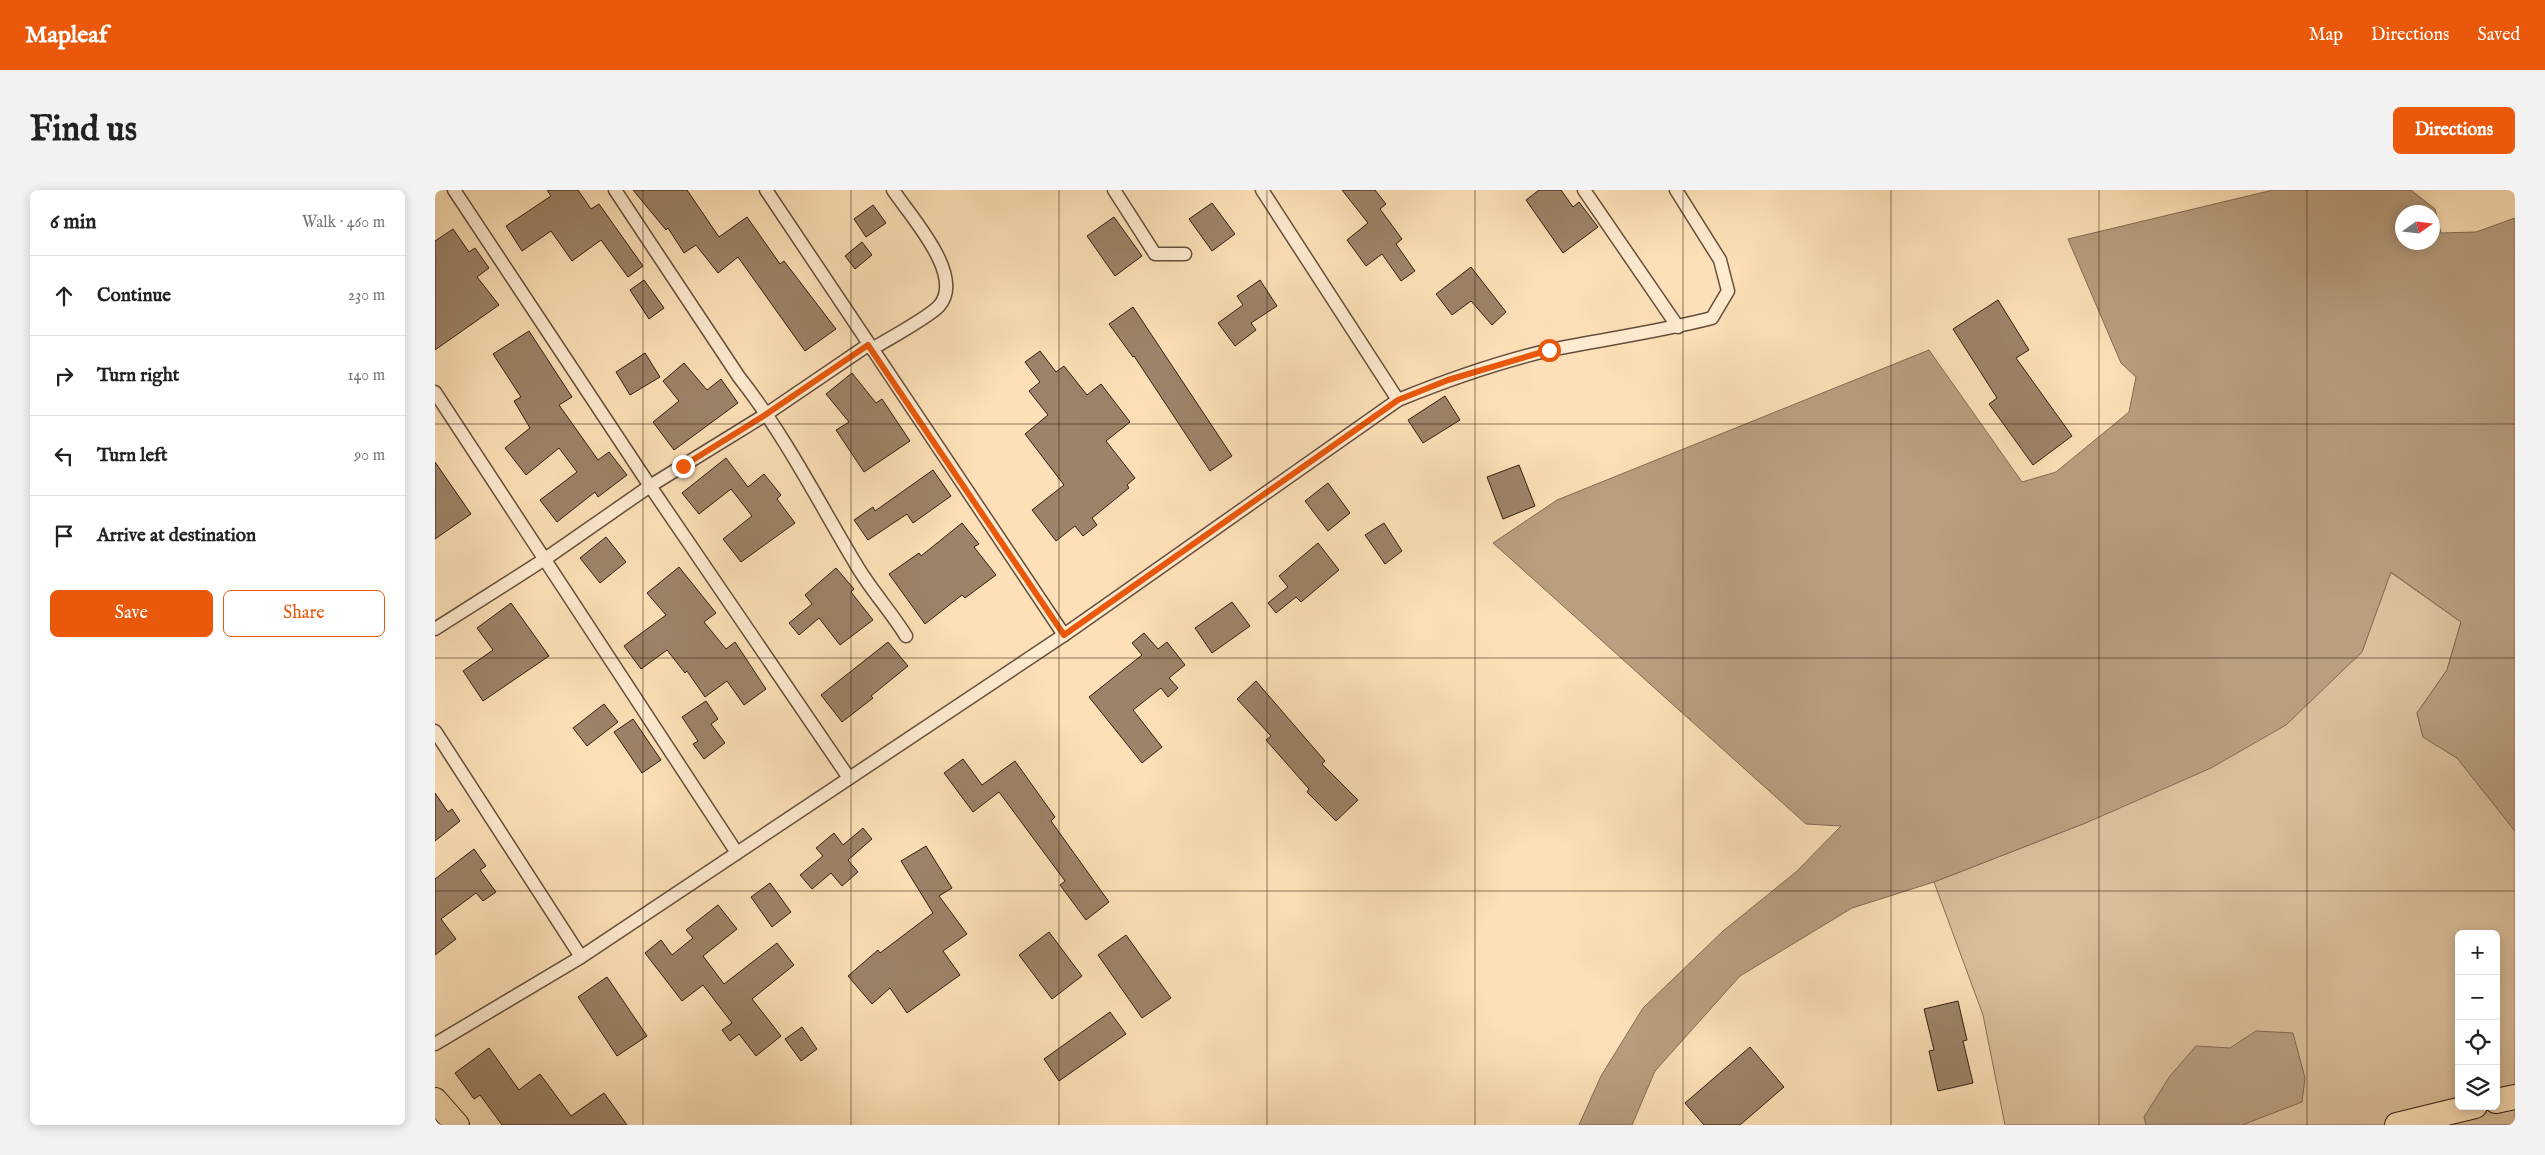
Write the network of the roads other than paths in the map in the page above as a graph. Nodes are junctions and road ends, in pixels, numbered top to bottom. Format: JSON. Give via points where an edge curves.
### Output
{"nodes":[{"id":1,"x":455,"y":190,"type":"edge"},
{"id":2,"x":615,"y":190,"type":"edge"},
{"id":3,"x":766,"y":190,"type":"edge"},
{"id":4,"x":893,"y":190,"type":"edge"},
{"id":5,"x":1114,"y":190,"type":"edge"},
{"id":6,"x":1262,"y":190,"type":"edge"},
{"id":7,"x":1584,"y":190,"type":"edge"},
{"id":8,"x":1675,"y":190,"type":"edge"},
{"id":9,"x":1185,"y":254,"type":"dead end"},
{"id":10,"x":1679,"y":327,"type":"junction"},
{"id":11,"x":870,"y":347,"type":"junction"},
{"id":12,"x":435,"y":392,"type":"edge"},
{"id":13,"x":1398,"y":400,"type":"junction"},
{"id":14,"x":765,"y":415,"type":"junction"},
{"id":15,"x":650,"y":486,"type":"junction"},
{"id":16,"x":545,"y":559,"type":"junction"},
{"id":17,"x":435,"y":629,"type":"edge"},
{"id":18,"x":1064,"y":635,"type":"junction"},
{"id":19,"x":905,"y":636,"type":"dead end"},
{"id":20,"x":435,"y":731,"type":"edge"},
{"id":21,"x":849,"y":778,"type":"junction"},
{"id":22,"x":737,"y":853,"type":"junction"},
{"id":23,"x":581,"y":957,"type":"junction"},
{"id":24,"x":435,"y":1044,"type":"edge"},
{"id":25,"x":2515,"y":1097,"type":"edge"},
{"id":26,"x":435,"y":1100,"type":"edge"},
{"id":27,"x":2500,"y":1100,"type":"edge"},
{"id":28,"x":2459,"y":1110,"type":"edge"},
{"id":29,"x":457,"y":1125,"type":"edge"},
{"id":30,"x":2397,"y":1125,"type":"edge"}],
"edges":[{"from":1,"to":15,"type":"street"},
{"from":2,"to":14,"type":"street"},
{"from":3,"to":11,"type":"street"},
{"from":4,"to":11,"type":"street","via":[[942,262],[947,294],[939,306]]},
{"from":5,"to":9,"type":"street","via":[[1155,254]]},
{"from":6,"to":13,"type":"street"},
{"from":7,"to":10,"type":"street"},
{"from":8,"to":10,"type":"street","via":[[1720,260],[1728,291],[1711,318]]},
{"from":10,"to":13,"type":"street","via":[[1549,350],[1448,380]]},
{"from":11,"to":14,"type":"street"},
{"from":11,"to":18,"type":"street"},
{"from":12,"to":16,"type":"street"},
{"from":13,"to":18,"type":"street"},
{"from":14,"to":15,"type":"street"},
{"from":14,"to":19,"type":"street","via":[[806,477],[855,564]]},
{"from":15,"to":16,"type":"street"},
{"from":15,"to":21,"type":"street"},
{"from":16,"to":17,"type":"street"},
{"from":16,"to":22,"type":"street"},
{"from":18,"to":21,"type":"street"},
{"from":20,"to":23,"type":"street"},
{"from":21,"to":22,"type":"street"},
{"from":22,"to":23,"type":"street"},
{"from":23,"to":24,"type":"street"},
{"from":25,"to":27,"type":"highway"},
{"from":26,"to":29,"type":"highway"},
{"from":28,"to":30,"type":"highway"}]}
